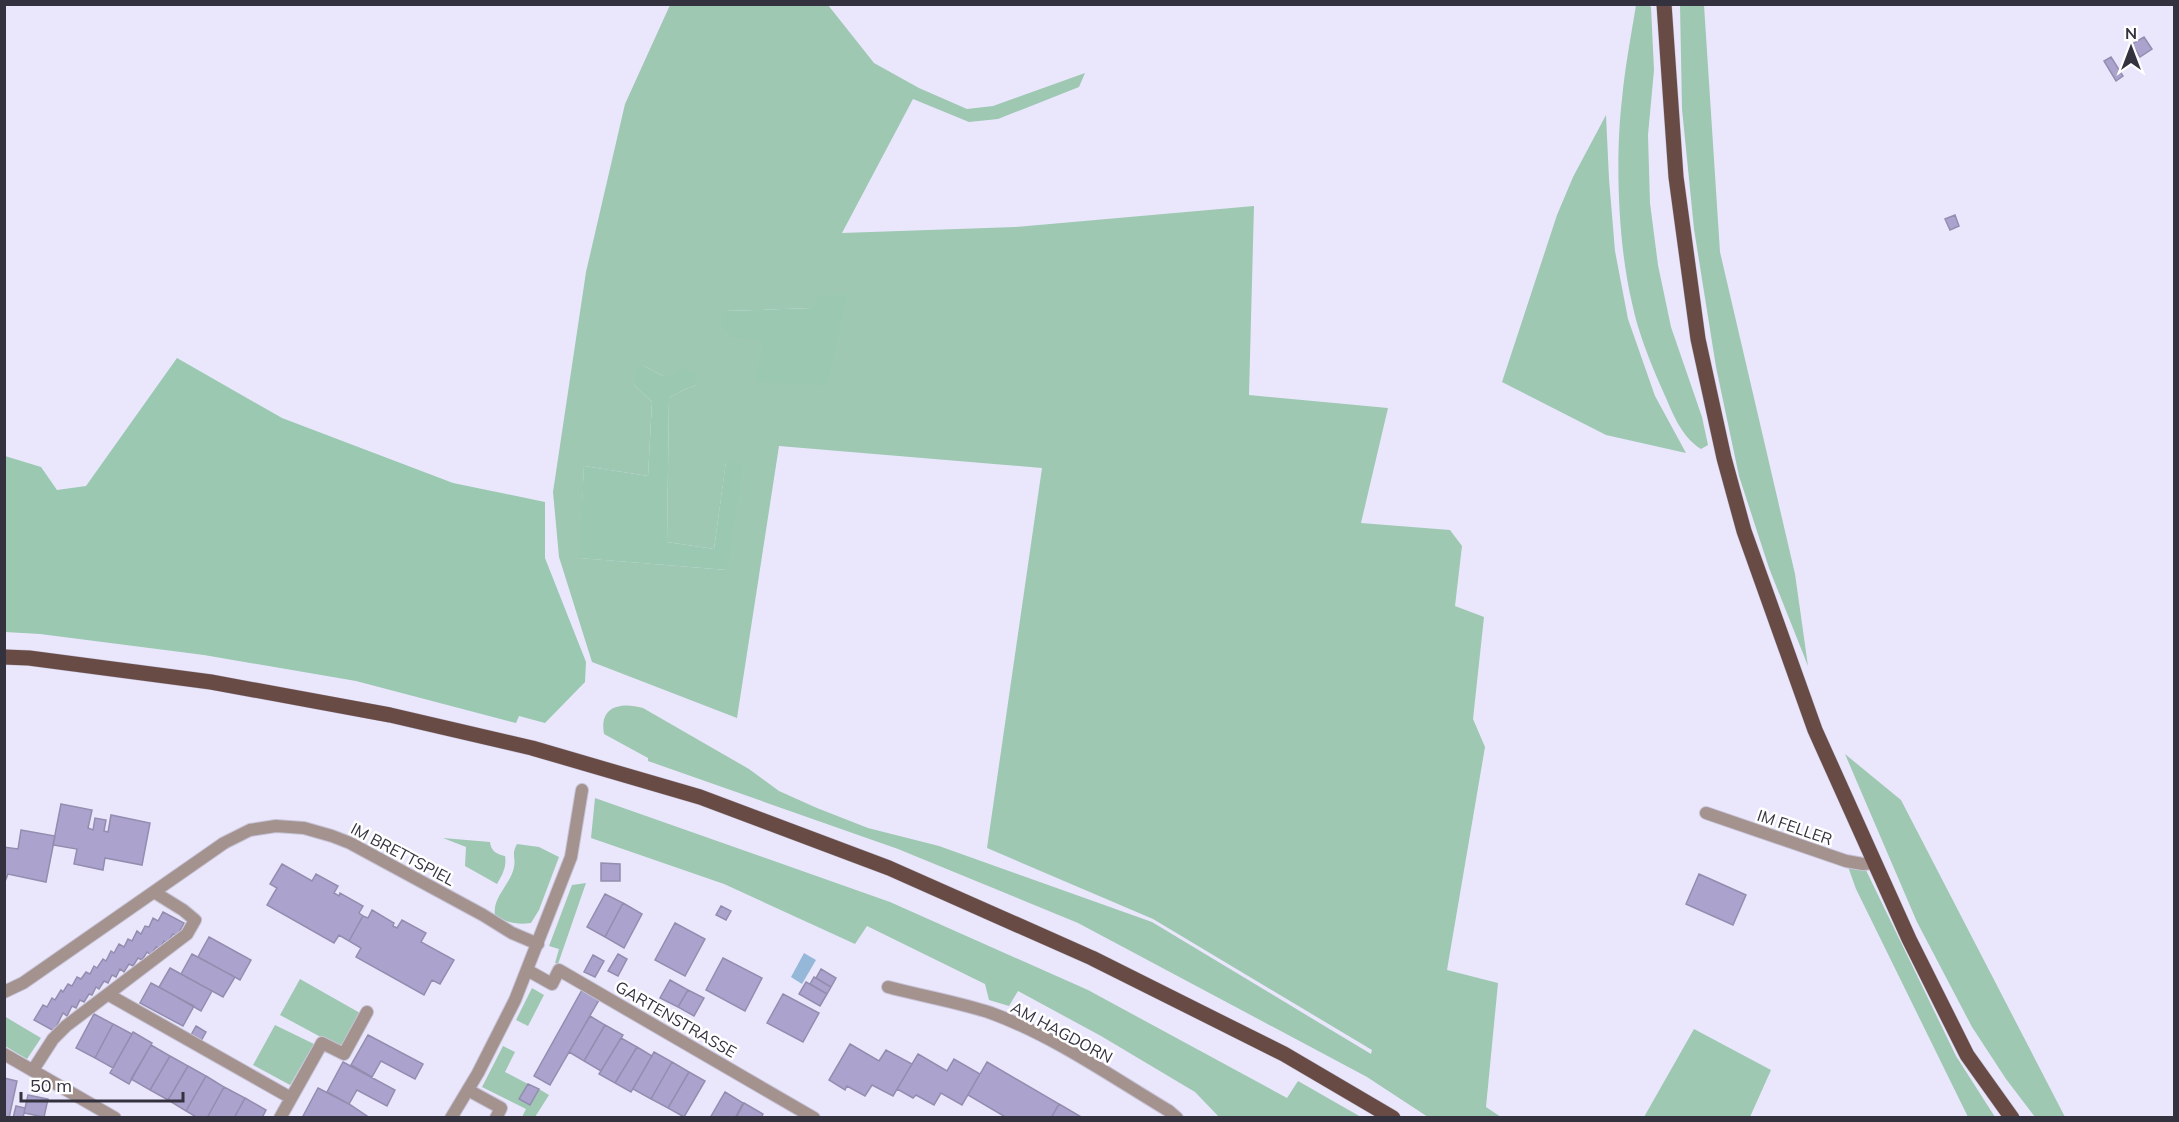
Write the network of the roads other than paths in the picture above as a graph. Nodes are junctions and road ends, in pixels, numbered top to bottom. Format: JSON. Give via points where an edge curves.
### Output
{"nodes":[{"id":1,"x":1664,"y":4,"type":"edge"},
{"id":2,"x":4,"y":657,"type":"edge"},
{"id":3,"x":582,"y":790,"type":"dead end"},
{"id":4,"x":1706,"y":813,"type":"dead end"},
{"id":5,"x":1875,"y":863,"type":"junction"},
{"id":6,"x":154,"y":892,"type":"junction"},
{"id":7,"x":538,"y":944,"type":"junction"},
{"id":8,"x":527,"y":970,"type":"junction"},
{"id":9,"x":888,"y":987,"type":"dead end"},
{"id":10,"x":4,"y":992,"type":"edge"},
{"id":11,"x":109,"y":995,"type":"junction"},
{"id":12,"x":367,"y":1012,"type":"dead end"},
{"id":13,"x":4,"y":1054,"type":"edge"},
{"id":14,"x":33,"y":1070,"type":"junction"},
{"id":15,"x":468,"y":1090,"type":"junction"},
{"id":16,"x":291,"y":1098,"type":"junction"},
{"id":17,"x":115,"y":1118,"type":"edge"},
{"id":18,"x":280,"y":1118,"type":"edge"},
{"id":19,"x":451,"y":1118,"type":"edge"},
{"id":20,"x":496,"y":1118,"type":"edge"},
{"id":21,"x":814,"y":1118,"type":"edge"},
{"id":22,"x":1177,"y":1118,"type":"edge"},
{"id":23,"x":1394,"y":1118,"type":"edge"},
{"id":24,"x":2012,"y":1118,"type":"edge"}],
"edges":[{"from":1,"to":5,"type":"main road","via":[[1676,177],[1698,339],[1724,458],[1744,531],[1807,710]]},
{"from":2,"to":23,"type":"main road","via":[[211,682],[390,715],[532,748],[700,797],[889,868],[1092,958],[1284,1054]]},
{"from":3,"to":7,"type":"street","via":[[571,857]]},
{"from":4,"to":5,"type":"street","name":"IM FELLER","via":[[1846,861]]},
{"from":5,"to":24,"type":"main road","via":[[1967,1055]]},
{"from":6,"to":7,"type":"street","name":"IM BRETTSPIEL","via":[[224,843],[250,830],[276,826],[304,828],[350,843]]},
{"from":6,"to":10,"type":"street","name":"IM BRETTSPIEL","via":[[23,983]]},
{"from":6,"to":11,"type":"street","via":[[195,920],[187,934]]},
{"from":7,"to":8,"type":"street"},
{"from":8,"to":15,"type":"street","via":[[516,1000]]},
{"from":8,"to":21,"type":"street","name":"GARTENSTRASSE","via":[[552,984],[559,970]]},
{"from":9,"to":22,"type":"street","name":"AM HAGDORN","via":[[990,1013],[1020,1025]]},
{"from":11,"to":14,"type":"street","via":[[66,1026]]},
{"from":11,"to":16,"type":"street"},
{"from":12,"to":16,"type":"street","via":[[344,1054],[322,1043]]},
{"from":13,"to":14,"type":"street"},
{"from":14,"to":17,"type":"street"},
{"from":15,"to":19,"type":"street"},
{"from":15,"to":20,"type":"street","via":[[501,1108]]},
{"from":16,"to":18,"type":"street"}]}
